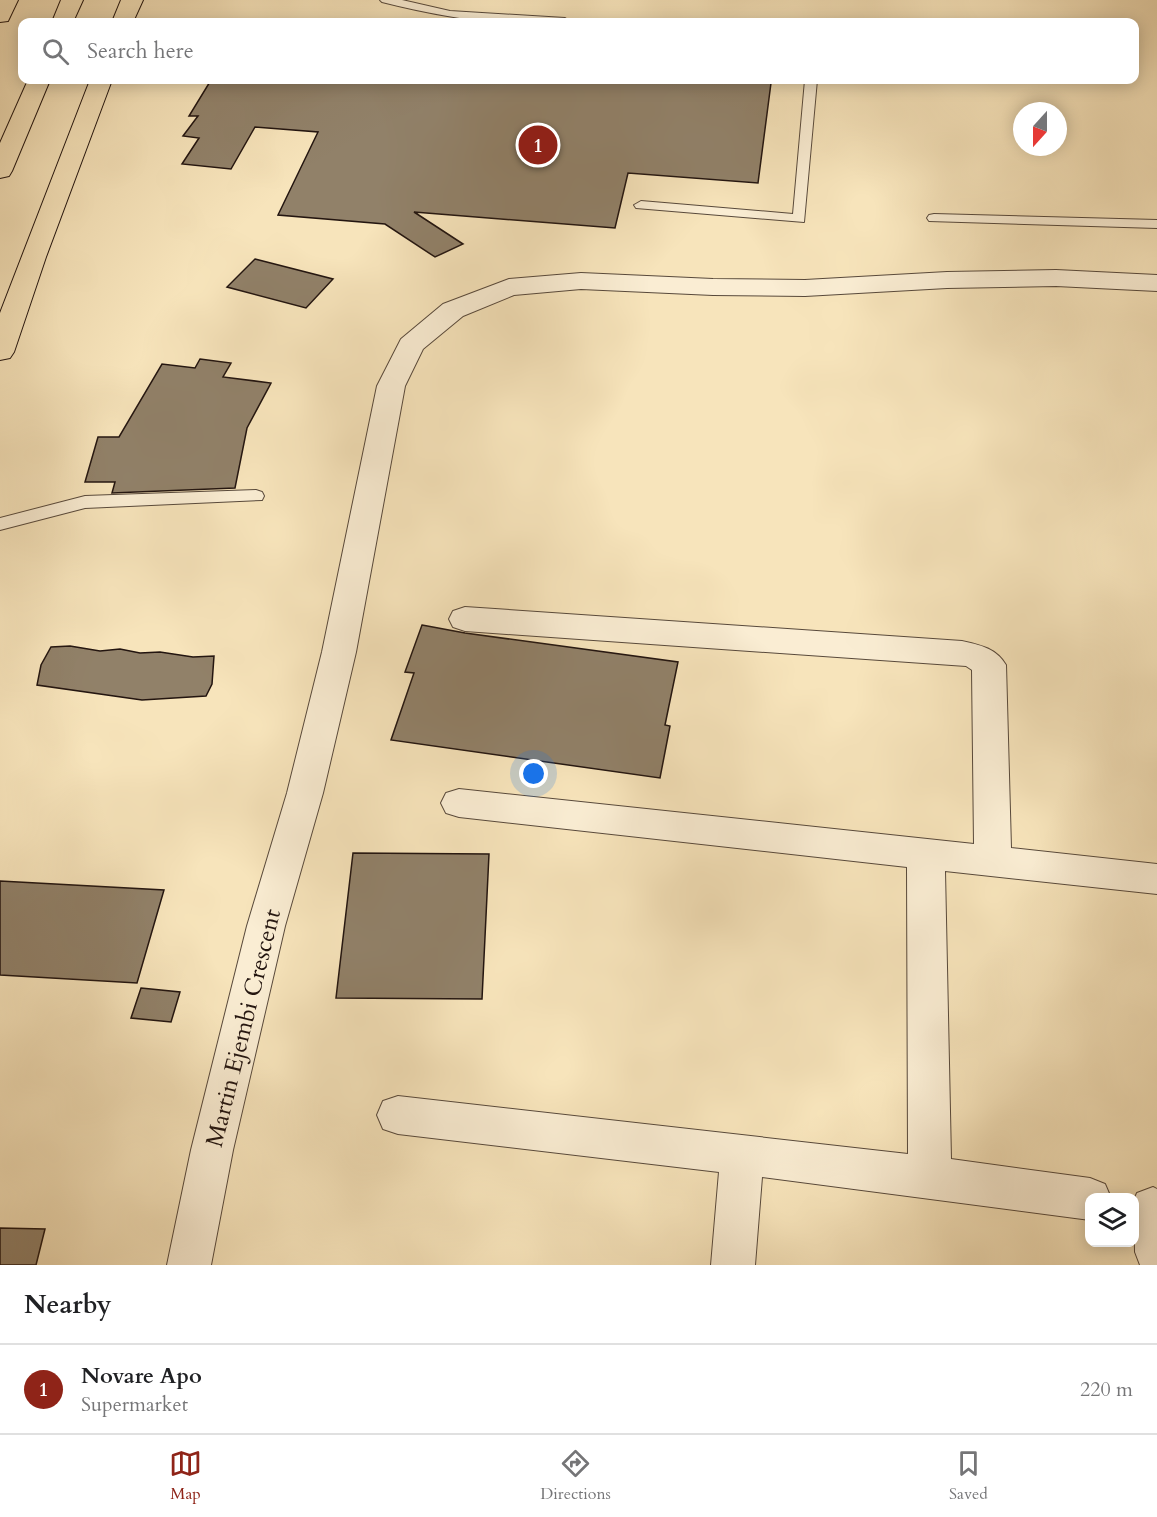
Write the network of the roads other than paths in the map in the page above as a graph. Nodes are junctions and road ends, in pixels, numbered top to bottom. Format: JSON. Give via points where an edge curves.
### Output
{"nodes":[{"id":1,"x":7,"y":0,"type":"edge"},
{"id":2,"x":72,"y":0,"type":"edge"},
{"id":3,"x":132,"y":0,"type":"edge"},
{"id":4,"x":386,"y":0,"type":"edge"},
{"id":5,"x":0,"y":16,"type":"edge"},
{"id":6,"x":65,"y":18,"type":"edge"},
{"id":7,"x":125,"y":18,"type":"edge"},
{"id":8,"x":508,"y":18,"type":"edge"},
{"id":9,"x":37,"y":84,"type":"edge"},
{"id":10,"x":99,"y":84,"type":"edge"},
{"id":11,"x":811,"y":84,"type":"edge"},
{"id":12,"x":0,"y":171,"type":"edge"},
{"id":13,"x":641,"y":205,"type":"dead end"},
{"id":14,"x":934,"y":218,"type":"dead end"},
{"id":15,"x":1157,"y":224,"type":"edge"},
{"id":16,"x":1157,"y":283,"type":"edge"},
{"id":17,"x":0,"y":352,"type":"edge"},
{"id":18,"x":256,"y":496,"type":"dead end"},
{"id":19,"x":0,"y":524,"type":"edge"},
{"id":20,"x":465,"y":619,"type":"dead end"},
{"id":21,"x":459,"y":803,"type":"dead end"},
{"id":22,"x":926,"y":854,"type":"junction"},
{"id":23,"x":993,"y":862,"type":"junction"},
{"id":24,"x":1157,"y":879,"type":"edge"},
{"id":25,"x":398,"y":1115,"type":"dead end"},
{"id":26,"x":742,"y":1157,"type":"junction"},
{"id":27,"x":930,"y":1178,"type":"junction"},
{"id":28,"x":1085,"y":1199,"type":"edge"},
{"id":29,"x":1148,"y":1208,"type":"edge"},
{"id":30,"x":1157,"y":1252,"type":"edge"},
{"id":31,"x":189,"y":1265,"type":"edge"},
{"id":32,"x":733,"y":1265,"type":"edge"}],
"edges":[{"from":1,"to":5,"type":"main road"},
{"from":2,"to":6,"type":"main road"},
{"from":3,"to":7,"type":"main road"},
{"from":4,"to":8,"type":"lane","via":[[450,14]]},
{"from":9,"to":12,"type":"main road"},
{"from":10,"to":17,"type":"main road"},
{"from":11,"to":13,"type":"lane","via":[[800,219]]},
{"from":14,"to":15,"type":"lane"},
{"from":16,"to":31,"type":"street","name":"Martin Ejembi Crescent","via":[[1056,278],[805,288],[581,280],[509,287],[453,310],[411,345],[391,386],[339,652],[305,792],[266,926],[212,1150]]},
{"from":18,"to":19,"type":"lane","via":[[85,502]]},
{"from":20,"to":23,"type":"street","via":[[962,652],[977,657],[989,665]]},
{"from":21,"to":22,"type":"street"},
{"from":22,"to":23,"type":"street"},
{"from":22,"to":27,"type":"street"},
{"from":23,"to":24,"type":"street"},
{"from":25,"to":26,"type":"street"},
{"from":26,"to":27,"type":"street"},
{"from":26,"to":32,"type":"street"},
{"from":27,"to":28,"type":"street"},
{"from":29,"to":30,"type":"street"}]}
